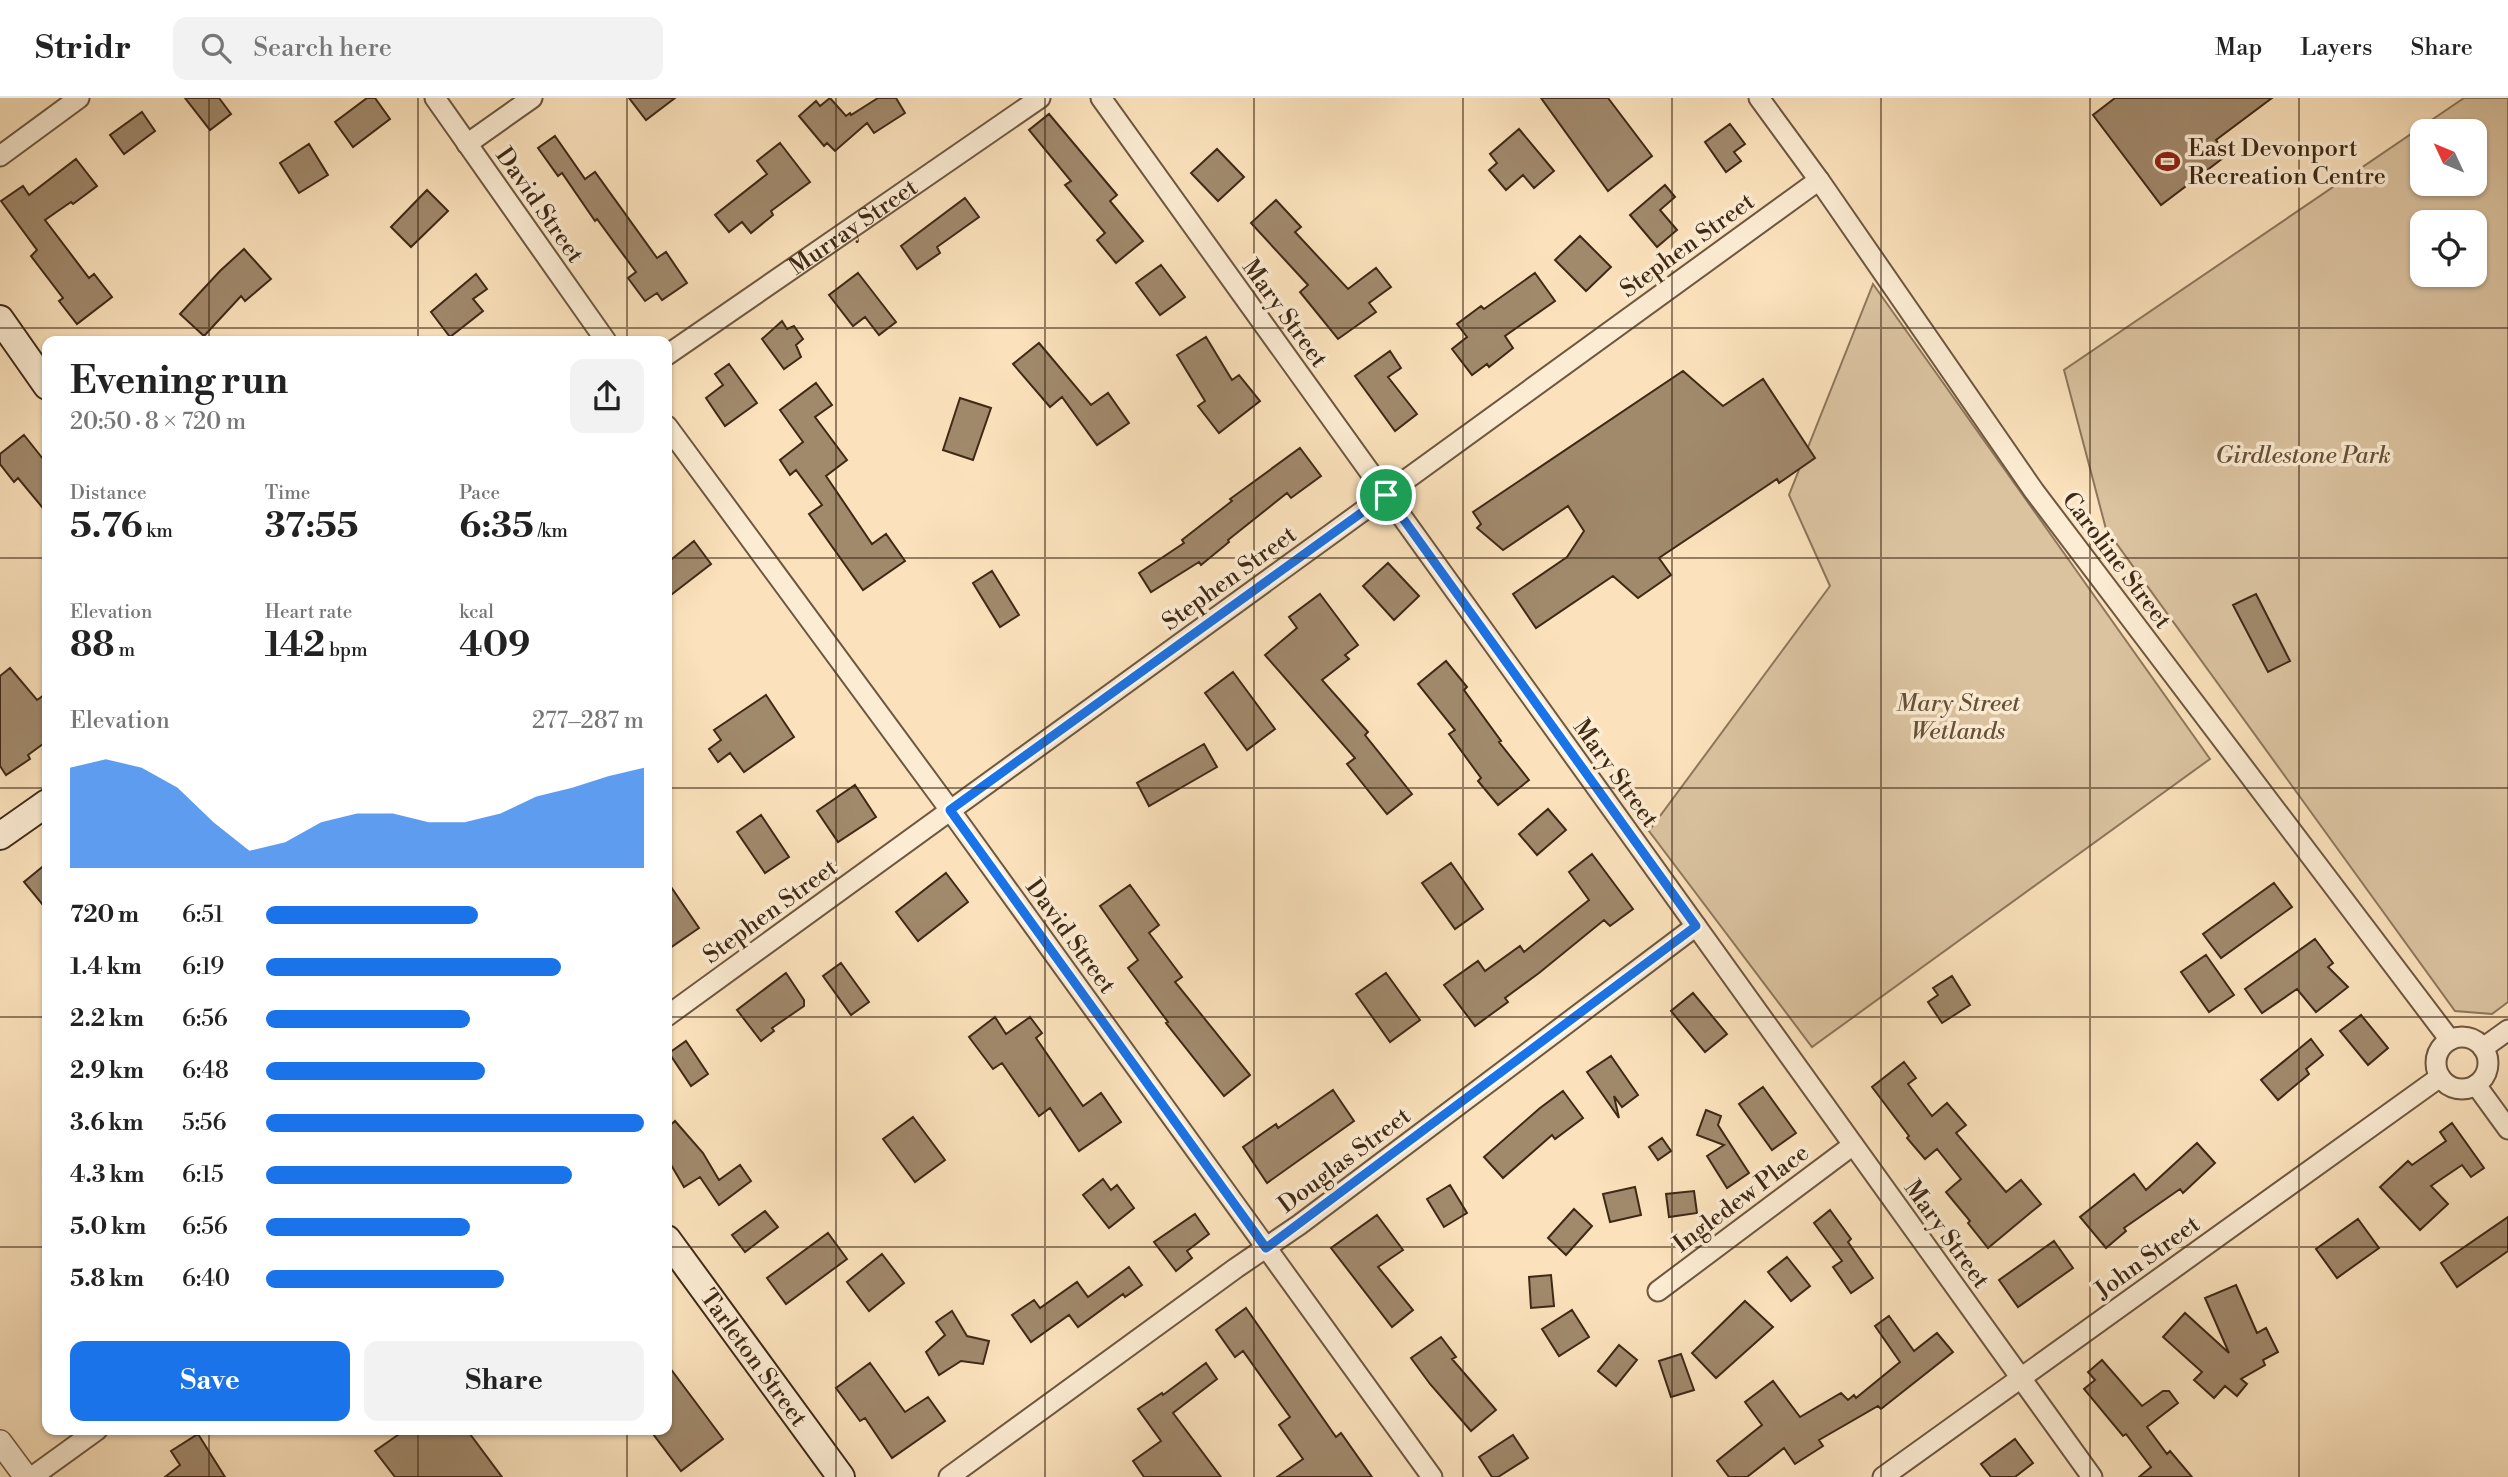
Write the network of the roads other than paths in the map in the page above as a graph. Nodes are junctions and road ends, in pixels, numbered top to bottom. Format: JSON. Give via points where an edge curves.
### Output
{"nodes":[{"id":1,"x":79,"y":98,"type":"edge"},
{"id":2,"x":435,"y":98,"type":"edge"},
{"id":3,"x":531,"y":98,"type":"edge"},
{"id":4,"x":1040,"y":98,"type":"edge"},
{"id":5,"x":1101,"y":98,"type":"edge"},
{"id":6,"x":1759,"y":98,"type":"edge"},
{"id":7,"x":467,"y":144,"type":"junction"},
{"id":8,"x":0,"y":156,"type":"edge"},
{"id":9,"x":1819,"y":180,"type":"junction"},
{"id":10,"x":0,"y":319,"type":"edge"},
{"id":11,"x":602,"y":336,"type":"edge"},
{"id":12,"x":672,"y":352,"type":"edge"},
{"id":13,"x":42,"y":379,"type":"edge"},
{"id":14,"x":672,"y":433,"type":"edge"},
{"id":15,"x":1386,"y":495,"type":"junction"},
{"id":16,"x":42,"y":807,"type":"edge"},
{"id":17,"x":950,"y":810,"type":"junction"},
{"id":18,"x":0,"y":836,"type":"edge"},
{"id":19,"x":1696,"y":926,"type":"junction"},
{"id":20,"x":672,"y":1012,"type":"edge"},
{"id":21,"x":2508,"y":1030,"type":"edge"},
{"id":22,"x":2450,"y":1040,"type":"junction"},
{"id":23,"x":2483,"y":1048,"type":"junction"},
{"id":24,"x":2440,"y":1077,"type":"junction"},
{"id":25,"x":2476,"y":1085,"type":"junction"},
{"id":26,"x":2508,"y":1129,"type":"edge"},
{"id":27,"x":1853,"y":1145,"type":"junction"},
{"id":28,"x":672,"y":1246,"type":"edge"},
{"id":29,"x":1266,"y":1248,"type":"junction"},
{"id":30,"x":1658,"y":1291,"type":"dead end"},
{"id":31,"x":2020,"y":1378,"type":"junction"},
{"id":32,"x":90,"y":1435,"type":"edge"},
{"id":33,"x":0,"y":1442,"type":"edge"},
{"id":34,"x":26,"y":1477,"type":"edge"},
{"id":35,"x":32,"y":1477,"type":"edge"},
{"id":36,"x":841,"y":1477,"type":"edge"},
{"id":37,"x":949,"y":1477,"type":"edge"},
{"id":38,"x":1432,"y":1477,"type":"edge"},
{"id":39,"x":1883,"y":1477,"type":"edge"},
{"id":40,"x":2092,"y":1477,"type":"edge"}],
"edges":[{"from":1,"to":8,"type":"street"},
{"from":2,"to":7,"type":"street","name":"David Street"},
{"from":3,"to":7,"type":"street"},
{"from":4,"to":12,"type":"street","name":"Murray Street"},
{"from":5,"to":15,"type":"street","name":"Mary Street"},
{"from":6,"to":9,"type":"street","name":"Caroline Street"},
{"from":7,"to":11,"type":"street","name":"David Street"},
{"from":9,"to":15,"type":"street","name":"Stephen Street"},
{"from":9,"to":22,"type":"street","name":"Caroline Street","via":[[2034,491]]},
{"from":10,"to":13,"type":"main road"},
{"from":14,"to":17,"type":"street","name":"David Street"},
{"from":15,"to":17,"type":"street","name":"Stephen Street"},
{"from":15,"to":19,"type":"street","name":"Mary Street"},
{"from":16,"to":18,"type":"main road"},
{"from":17,"to":20,"type":"street","name":"Stephen Street"},
{"from":17,"to":29,"type":"street","name":"David Street"},
{"from":19,"to":27,"type":"street","name":"Mary Street"},
{"from":19,"to":29,"type":"street","name":"Douglas Street"},
{"from":21,"to":23,"type":"street"},
{"from":22,"to":23,"type":"street","via":[[2464,1037]]},
{"from":22,"to":24,"type":"street","via":[[2437,1057]]},
{"from":23,"to":25,"type":"street","via":[[2487,1072]]},
{"from":24,"to":25,"type":"street","via":[[2452,1088]]},
{"from":24,"to":31,"type":"street","name":"John Street"},
{"from":25,"to":26,"type":"street"},
{"from":27,"to":30,"type":"street","name":"Ingledew Place"},
{"from":27,"to":31,"type":"street","name":"Mary Street"},
{"from":28,"to":36,"type":"main road","name":"Tarleton Street"},
{"from":29,"to":37,"type":"street","name":"Douglas Street"},
{"from":29,"to":38,"type":"street","name":"David Street"},
{"from":31,"to":39,"type":"street","name":"John Street"},
{"from":31,"to":40,"type":"street","name":"Mary Street"},
{"from":32,"to":35,"type":"street"},
{"from":33,"to":34,"type":"street"}]}
